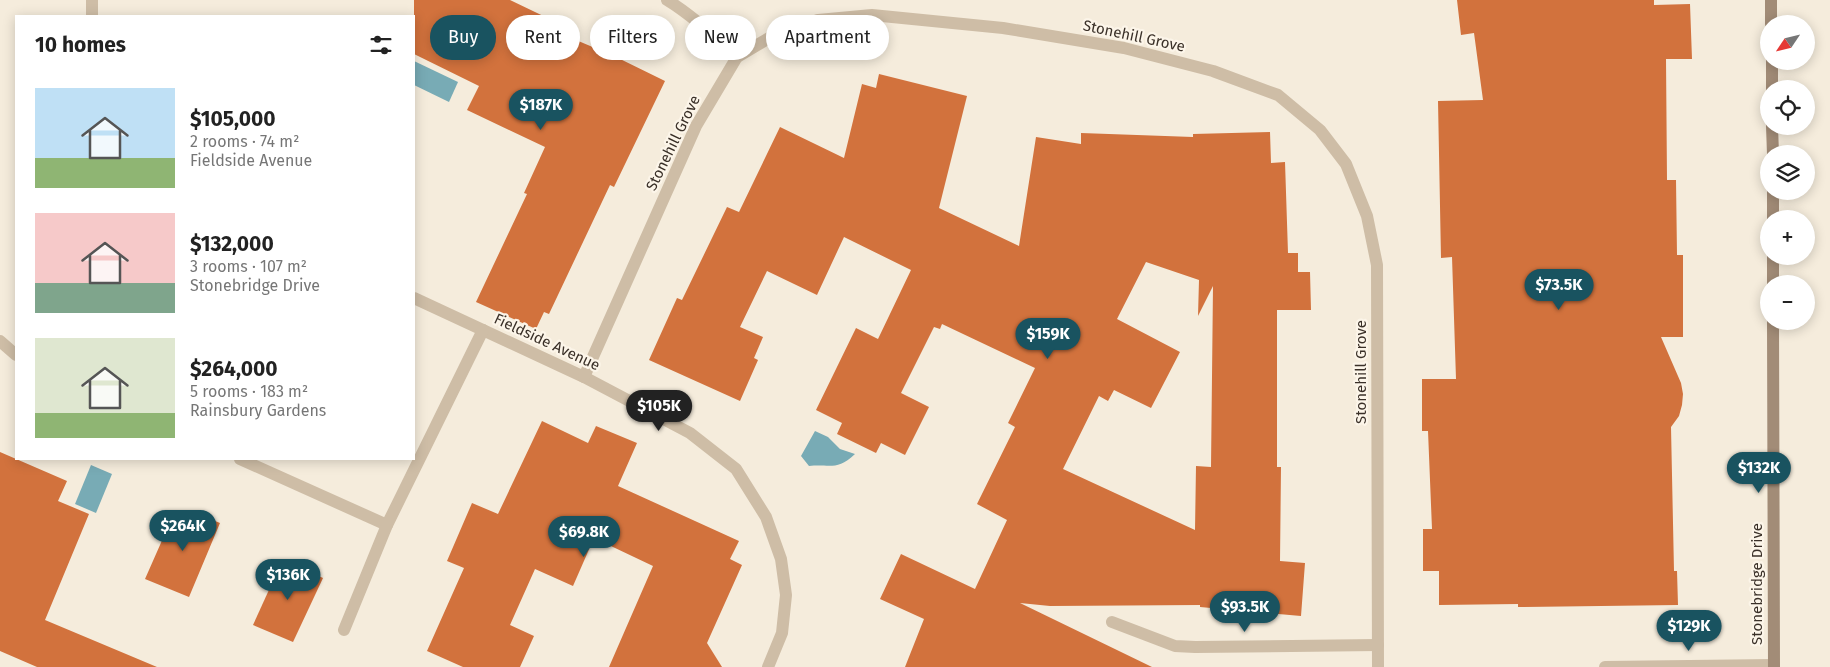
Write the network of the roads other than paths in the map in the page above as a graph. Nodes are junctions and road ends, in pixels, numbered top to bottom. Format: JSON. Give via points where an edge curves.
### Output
{"nodes":[{"id":1,"x":92,"y":0,"type":"edge"},
{"id":2,"x":667,"y":0,"type":"edge"},
{"id":3,"x":1771,"y":0,"type":"edge"},
{"id":4,"x":92,"y":15,"type":"edge"},
{"id":5,"x":691,"y":15,"type":"edge"},
{"id":6,"x":1771,"y":15,"type":"edge"},
{"id":7,"x":756,"y":46,"type":"edge"},
{"id":8,"x":736,"y":60,"type":"edge"},
{"id":9,"x":415,"y":298,"type":"edge"},
{"id":10,"x":483,"y":330,"type":"junction"},
{"id":11,"x":1773,"y":330,"type":"edge"},
{"id":12,"x":0,"y":341,"type":"edge"},
{"id":13,"x":15,"y":354,"type":"edge"},
{"id":14,"x":584,"y":377,"type":"junction"},
{"id":15,"x":242,"y":460,"type":"edge"},
{"id":16,"x":387,"y":525,"type":"junction"},
{"id":17,"x":1112,"y":622,"type":"dead end"},
{"id":18,"x":344,"y":630,"type":"dead end"},
{"id":19,"x":1378,"y":645,"type":"junction"},
{"id":20,"x":1774,"y":666,"type":"edge"},
{"id":21,"x":768,"y":667,"type":"edge"},
{"id":22,"x":1378,"y":667,"type":"edge"},
{"id":23,"x":1605,"y":667,"type":"edge"}],
"edges":[{"from":1,"to":4,"type":"street"},
{"from":2,"to":5,"type":"street"},
{"from":3,"to":6,"type":"street"},
{"from":7,"to":19,"type":"street","name":"Stonehill Grove","via":[[818,20],[872,15],[1003,28],[1124,48],[1213,71],[1278,95],[1320,130],[1346,164],[1367,216],[1377,265]]},
{"from":8,"to":14,"type":"street","name":"Stonehill Grove","via":[[696,126]]},
{"from":9,"to":10,"type":"street","name":"Fieldside Avenue"},
{"from":10,"to":14,"type":"street","name":"Fieldside Avenue"},
{"from":10,"to":16,"type":"street"},
{"from":11,"to":20,"type":"street","name":"Stonebridge Drive"},
{"from":12,"to":13,"type":"street"},
{"from":14,"to":21,"type":"street","name":"Fieldside Avenue","via":[[690,433],[736,469],[766,517],[781,559],[786,595],[782,633]]},
{"from":15,"to":16,"type":"street"},
{"from":16,"to":18,"type":"street"},
{"from":17,"to":19,"type":"street","via":[[1182,646]]},
{"from":19,"to":22,"type":"street","name":"Stonehill Grove"},
{"from":20,"to":23,"type":"street"}]}
